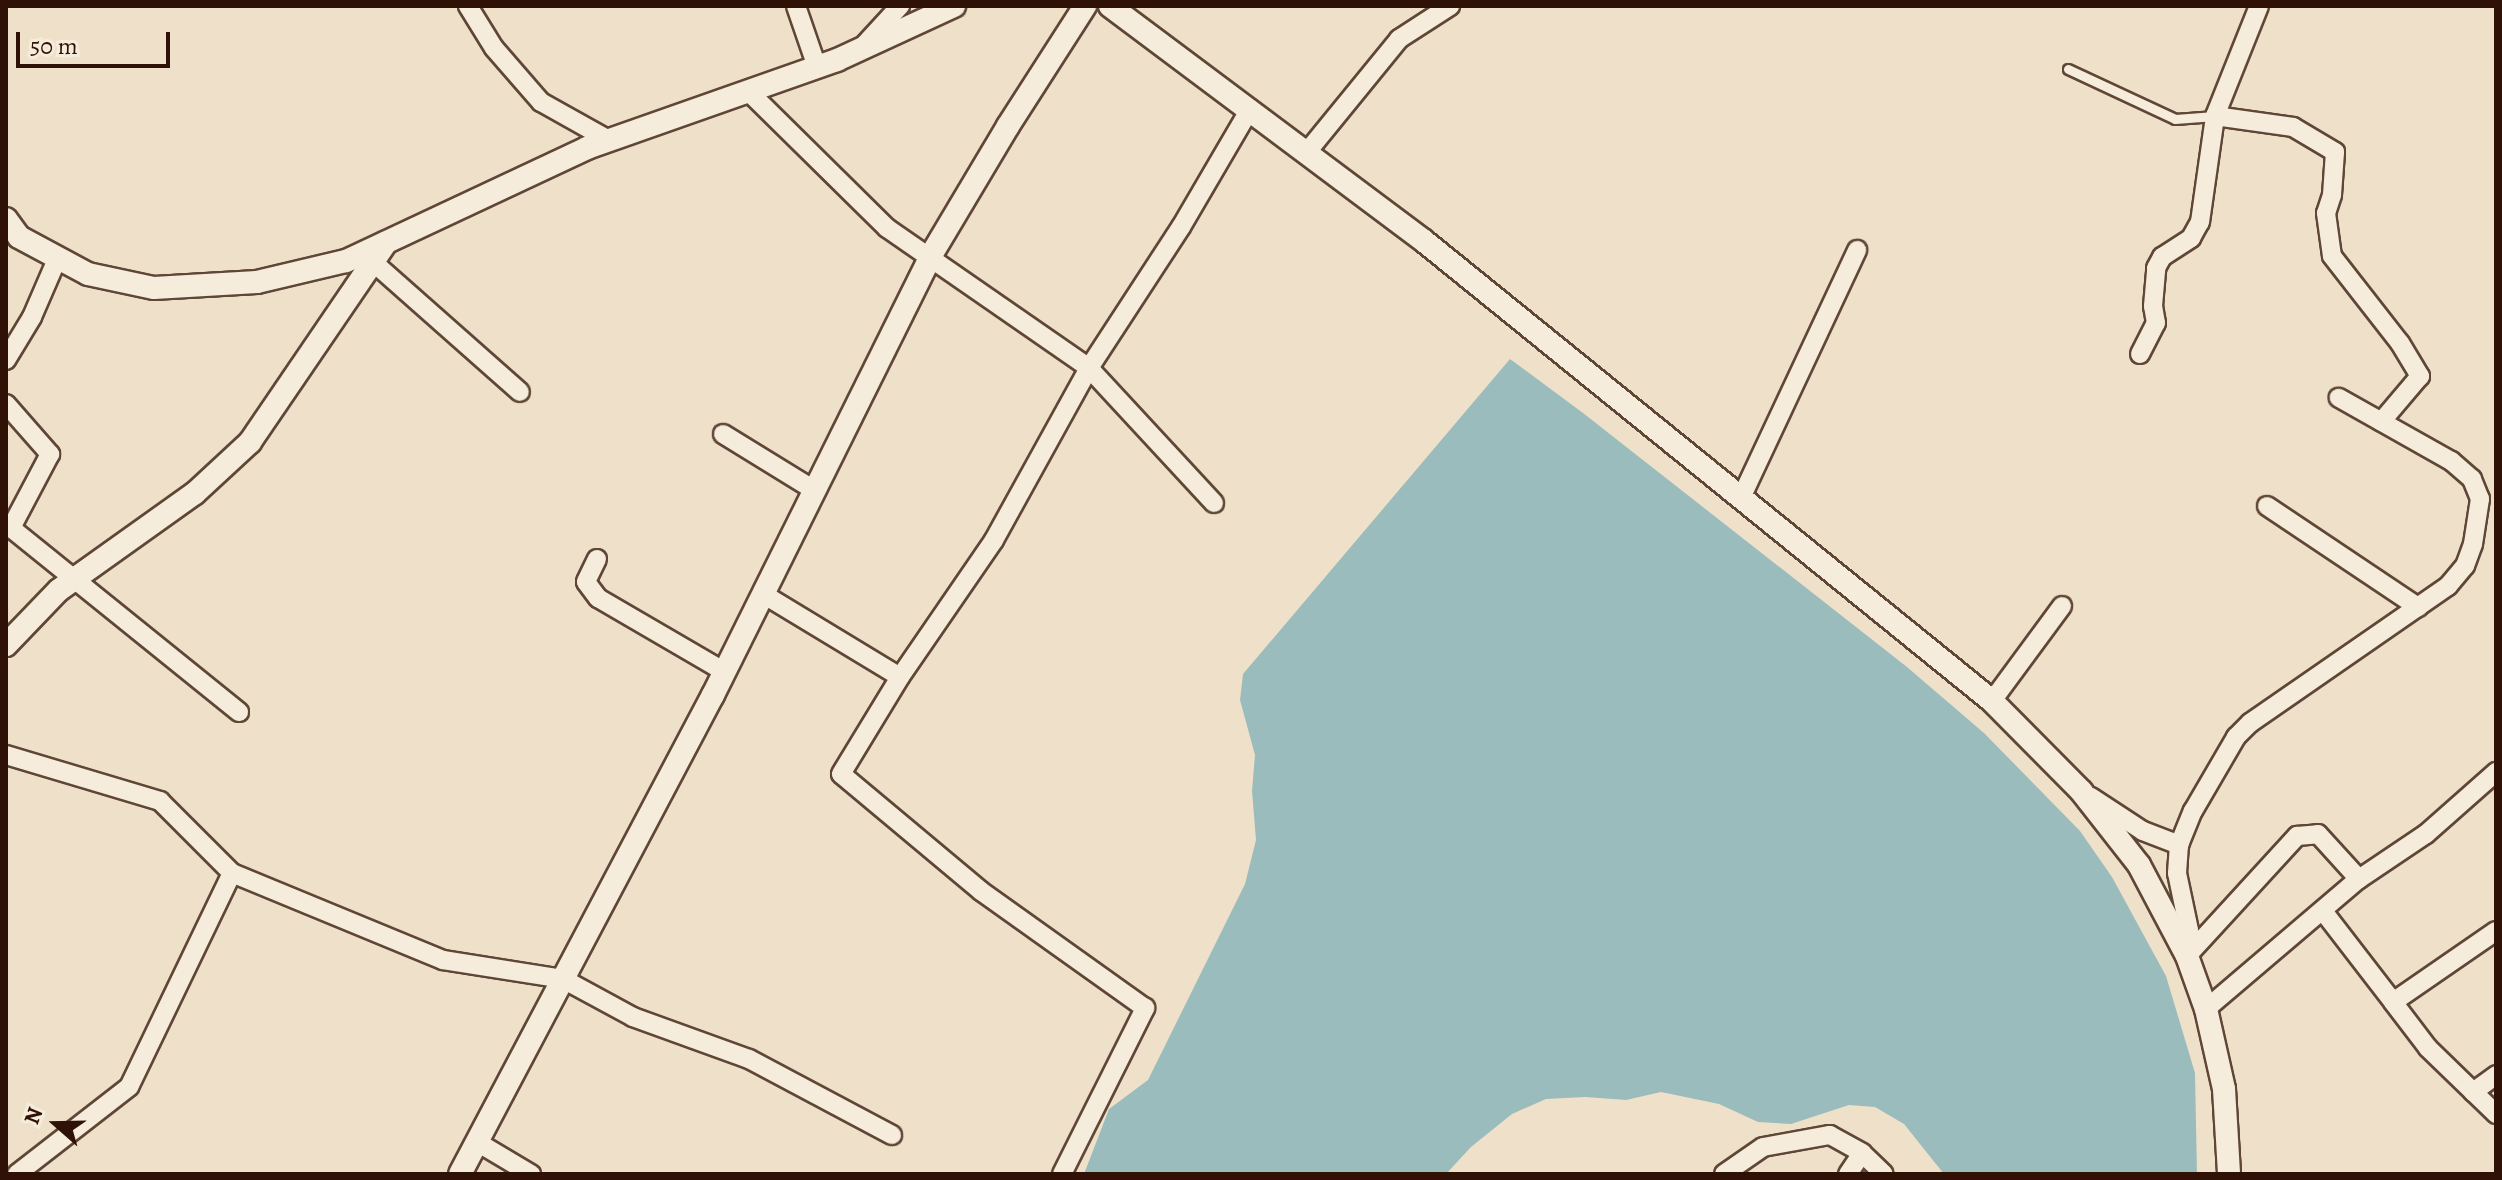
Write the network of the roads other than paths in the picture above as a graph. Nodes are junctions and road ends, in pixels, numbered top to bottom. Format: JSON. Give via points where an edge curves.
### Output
{"nodes":[{"id":1,"x":468,"y":6,"type":"edge"},
{"id":2,"x":796,"y":6,"type":"edge"},
{"id":3,"x":900,"y":6,"type":"edge"},
{"id":4,"x":954,"y":6,"type":"edge"},
{"id":5,"x":1085,"y":6,"type":"edge"},
{"id":6,"x":1110,"y":6,"type":"edge"},
{"id":7,"x":1450,"y":6,"type":"edge"},
{"id":8,"x":2259,"y":6,"type":"edge"},
{"id":9,"x":861,"y":49,"type":"junction"},
{"id":10,"x":817,"y":67,"type":"junction"},
{"id":11,"x":2068,"y":69,"type":"dead end"},
{"id":12,"x":748,"y":91,"type":"junction"},
{"id":13,"x":1250,"y":109,"type":"junction"},
{"id":14,"x":2215,"y":116,"type":"junction"},
{"id":15,"x":609,"y":140,"type":"junction"},
{"id":16,"x":1307,"y":152,"type":"junction"},
{"id":17,"x":6,"y":219,"type":"edge"},
{"id":18,"x":386,"y":242,"type":"junction"},
{"id":19,"x":1857,"y":250,"type":"dead end"},
{"id":20,"x":58,"y":257,"type":"junction"},
{"id":21,"x":930,"y":257,"type":"junction"},
{"id":22,"x":373,"y":262,"type":"junction"},
{"id":23,"x":2140,"y":354,"type":"dead end"},
{"id":24,"x":6,"y":360,"type":"edge"},
{"id":25,"x":1089,"y":368,"type":"junction"},
{"id":26,"x":520,"y":392,"type":"dead end"},
{"id":27,"x":2339,"y":398,"type":"dead end"},
{"id":28,"x":6,"y":404,"type":"edge"},
{"id":29,"x":2381,"y":422,"type":"junction"},
{"id":30,"x":723,"y":434,"type":"dead end"},
{"id":31,"x":814,"y":490,"type":"junction"},
{"id":32,"x":1741,"y":498,"type":"junction"},
{"id":33,"x":1214,"y":503,"type":"dead end"},
{"id":34,"x":2267,"y":506,"type":"dead end"},
{"id":35,"x":597,"y":559,"type":"dead end"},
{"id":36,"x":72,"y":580,"type":"junction"},
{"id":37,"x":763,"y":594,"type":"junction"},
{"id":38,"x":2062,"y":606,"type":"dead end"},
{"id":39,"x":2418,"y":607,"type":"junction"},
{"id":40,"x":6,"y":645,"type":"edge"},
{"id":41,"x":725,"y":672,"type":"junction"},
{"id":42,"x":900,"y":677,"type":"junction"},
{"id":43,"x":1992,"y":701,"type":"junction"},
{"id":44,"x":239,"y":712,"type":"dead end"},
{"id":45,"x":6,"y":755,"type":"edge"},
{"id":46,"x":2496,"y":772,"type":"edge"},
{"id":47,"x":2081,"y":791,"type":"junction"},
{"id":48,"x":2179,"y":845,"type":"junction"},
{"id":49,"x":232,"y":873,"type":"junction"},
{"id":50,"x":2359,"y":879,"type":"junction"},
{"id":51,"x":2323,"y":911,"type":"junction"},
{"id":52,"x":2496,"y":931,"type":"edge"},
{"id":53,"x":2187,"y":956,"type":"junction"},
{"id":54,"x":563,"y":979,"type":"junction"},
{"id":55,"x":2393,"y":1002,"type":"junction"},
{"id":56,"x":2206,"y":1009,"type":"junction"},
{"id":57,"x":2496,"y":1075,"type":"edge"},
{"id":58,"x":2473,"y":1092,"type":"junction"},
{"id":59,"x":2496,"y":1114,"type":"edge"},
{"id":60,"x":892,"y":1135,"type":"dead end"},
{"id":61,"x":477,"y":1142,"type":"junction"},
{"id":62,"x":1862,"y":1153,"type":"junction"},
{"id":63,"x":17,"y":1174,"type":"edge"},
{"id":64,"x":460,"y":1174,"type":"edge"},
{"id":65,"x":531,"y":1174,"type":"edge"},
{"id":66,"x":1062,"y":1174,"type":"edge"},
{"id":67,"x":1724,"y":1174,"type":"edge"},
{"id":68,"x":1848,"y":1174,"type":"edge"},
{"id":69,"x":1884,"y":1174,"type":"edge"},
{"id":70,"x":2229,"y":1174,"type":"edge"}],
"edges":[{"from":1,"to":15,"type":"street","via":[[494,48],[541,102]]},
{"from":2,"to":10,"type":"street"},
{"from":3,"to":9,"type":"street"},
{"from":4,"to":9,"type":"street"},
{"from":5,"to":21,"type":"street"},
{"from":6,"to":13,"type":"street"},
{"from":7,"to":16,"type":"street","via":[[1399,39]]},
{"from":8,"to":14,"type":"street"},
{"from":9,"to":10,"type":"street"},
{"from":10,"to":12,"type":"street"},
{"from":11,"to":14,"type":"lane","via":[[2175,119]]},
{"from":12,"to":15,"type":"street"},
{"from":12,"to":21,"type":"street","via":[[887,228]]},
{"from":13,"to":16,"type":"street"},
{"from":13,"to":25,"type":"street"},
{"from":14,"to":23,"type":"street","via":[[2200,222],[2191,238],[2162,257],[2156,268],[2156,323]]},
{"from":14,"to":29,"type":"street","via":[[2293,127],[2335,152],[2326,213],[2332,256],[2420,376]]},
{"from":15,"to":18,"type":"street"},
{"from":16,"to":32,"type":"street"},
{"from":17,"to":20,"type":"street","via":[[19,237]]},
{"from":18,"to":20,"type":"street","via":[[346,261],[257,282],[154,288],[88,274]]},
{"from":18,"to":22,"type":"street"},
{"from":19,"to":32,"type":"street"},
{"from":20,"to":24,"type":"street"},
{"from":21,"to":25,"type":"street"},
{"from":21,"to":31,"type":"street"},
{"from":22,"to":26,"type":"street"},
{"from":22,"to":36,"type":"street","via":[[250,442],[195,493]]},
{"from":25,"to":33,"type":"street"},
{"from":25,"to":42,"type":"street","via":[[994,540]]},
{"from":27,"to":29,"type":"street"},
{"from":28,"to":36,"type":"street","via":[[50,454],[11,528]]},
{"from":29,"to":39,"type":"street","via":[[2451,461],[2472,479],[2480,499],[2465,566]]},
{"from":30,"to":31,"type":"street"},
{"from":31,"to":37,"type":"street"},
{"from":32,"to":43,"type":"street"},
{"from":34,"to":39,"type":"street"},
{"from":35,"to":41,"type":"street","via":[[586,582],[598,598]]},
{"from":36,"to":40,"type":"street"},
{"from":36,"to":44,"type":"street"},
{"from":37,"to":41,"type":"street"},
{"from":37,"to":42,"type":"street"},
{"from":38,"to":43,"type":"street"},
{"from":39,"to":48,"type":"street","via":[[2250,723],[2236,737]]},
{"from":41,"to":54,"type":"street"},
{"from":42,"to":66,"type":"street","via":[[841,774],[981,891],[1145,1008]]},
{"from":43,"to":47,"type":"street"},
{"from":45,"to":49,"type":"street","via":[[160,801]]},
{"from":46,"to":50,"type":"street","via":[[2400,854]]},
{"from":47,"to":48,"type":"street","via":[[2143,831]]},
{"from":47,"to":53,"type":"street","via":[[2139,865]]},
{"from":48,"to":53,"type":"street","via":[[2177,873],[2189,930]]},
{"from":49,"to":54,"type":"street","via":[[443,960]]},
{"from":49,"to":63,"type":"street","via":[[129,1087]]},
{"from":50,"to":51,"type":"street"},
{"from":50,"to":53,"type":"street","via":[[2318,834],[2297,836]]},
{"from":51,"to":55,"type":"street"},
{"from":51,"to":56,"type":"street"},
{"from":52,"to":55,"type":"street"},
{"from":53,"to":56,"type":"street"},
{"from":54,"to":60,"type":"street","via":[[633,1017],[749,1059]]},
{"from":54,"to":61,"type":"street"},
{"from":55,"to":58,"type":"street","via":[[2428,1048]]},
{"from":56,"to":70,"type":"street","via":[[2224,1089]]},
{"from":57,"to":58,"type":"street"},
{"from":58,"to":59,"type":"street"},
{"from":61,"to":64,"type":"street"},
{"from":61,"to":65,"type":"street"},
{"from":62,"to":67,"type":"street","via":[[1830,1135],[1763,1147]]},
{"from":62,"to":68,"type":"street"},
{"from":62,"to":69,"type":"street"}]}
